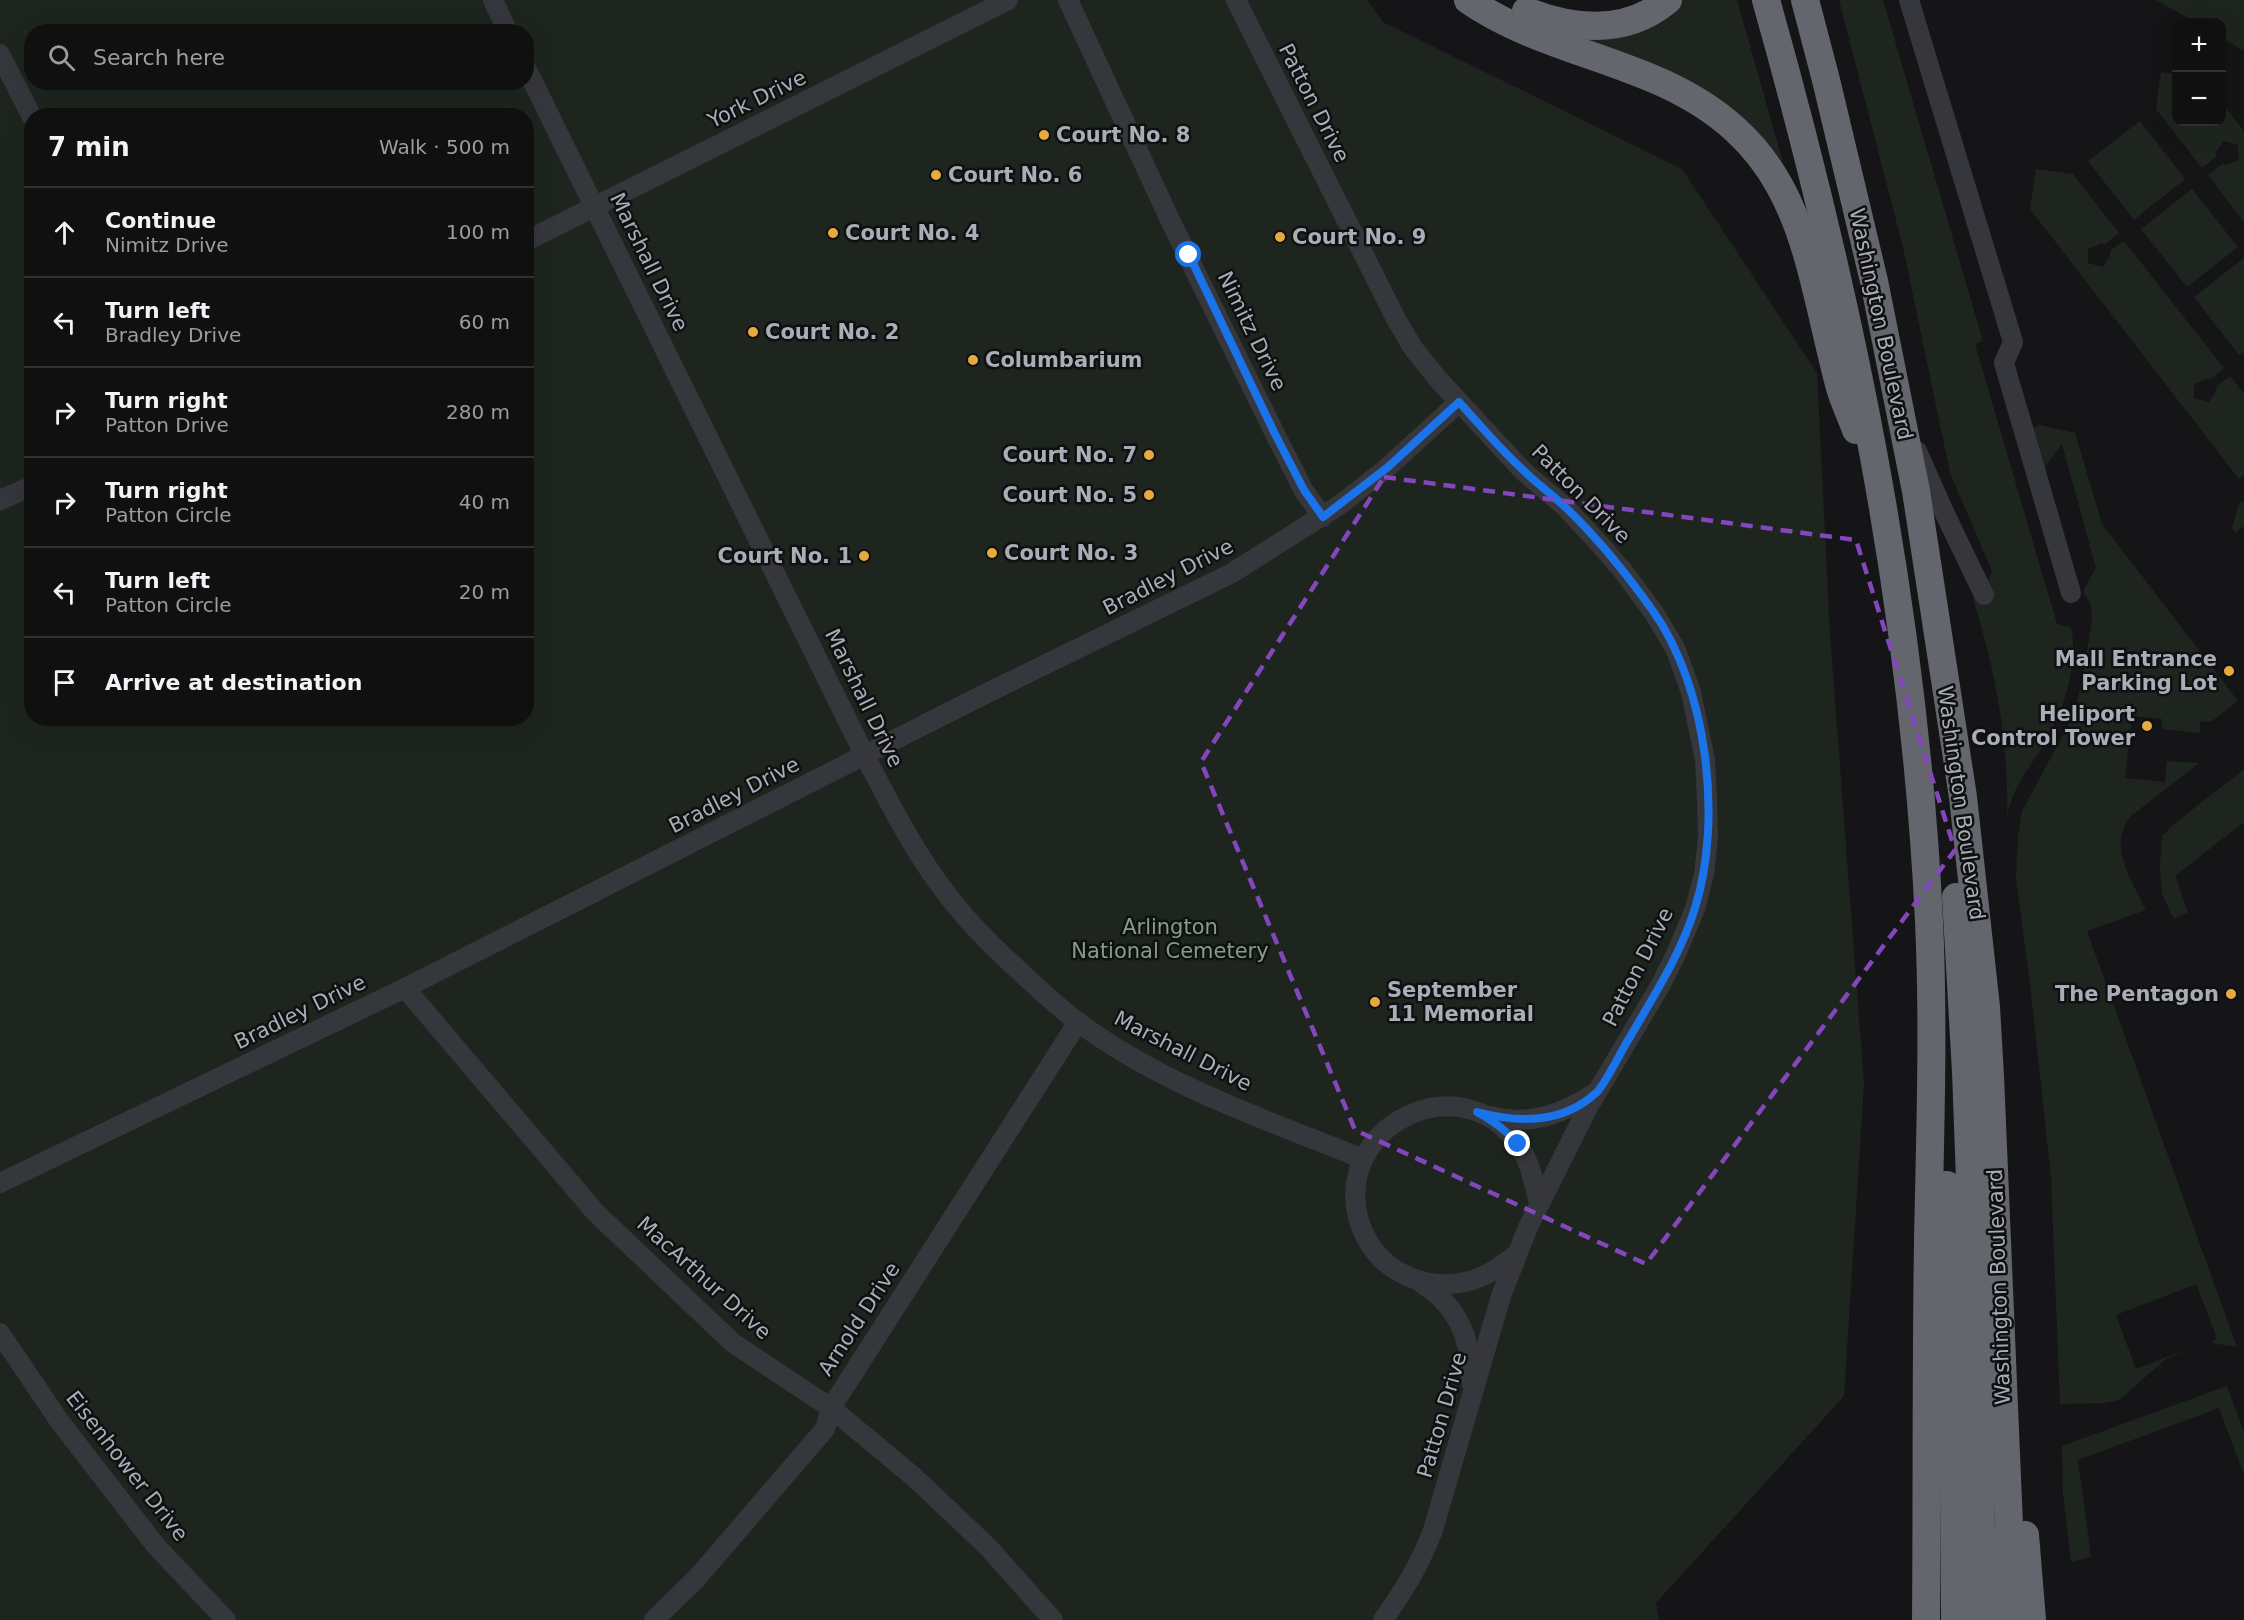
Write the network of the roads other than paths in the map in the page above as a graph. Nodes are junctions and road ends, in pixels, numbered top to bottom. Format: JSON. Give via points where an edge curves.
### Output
{"nodes":[{"id":1,"x":493,"y":0,"type":"edge"},
{"id":2,"x":1008,"y":0,"type":"edge"},
{"id":3,"x":1068,"y":0,"type":"edge"},
{"id":4,"x":1236,"y":0,"type":"edge"},
{"id":5,"x":1468,"y":0,"type":"edge"},
{"id":6,"x":1504,"y":0,"type":"edge"},
{"id":7,"x":1668,"y":0,"type":"edge"},
{"id":8,"x":1766,"y":0,"type":"edge"},
{"id":9,"x":1804,"y":0,"type":"edge"},
{"id":10,"x":1909,"y":0,"type":"edge"},
{"id":11,"x":504,"y":24,"type":"edge"},
{"id":12,"x":0,"y":54,"type":"edge"},
{"id":13,"x":534,"y":84,"type":"edge"},
{"id":14,"x":27,"y":108,"type":"edge"},
{"id":15,"x":595,"y":206,"type":"junction"},
{"id":16,"x":534,"y":237,"type":"edge"},
{"id":17,"x":1459,"y":402,"type":"junction"},
{"id":18,"x":1903,"y":418,"type":"junction"},
{"id":19,"x":24,"y":490,"type":"edge"},
{"id":20,"x":0,"y":500,"type":"edge"},
{"id":21,"x":1884,"y":502,"type":"junction"},
{"id":22,"x":1323,"y":517,"type":"junction"},
{"id":23,"x":2071,"y":593,"type":"dead end"},
{"id":24,"x":1984,"y":595,"type":"dead end"},
{"id":25,"x":1946,"y":692,"type":"junction"},
{"id":26,"x":865,"y":756,"type":"junction"},
{"id":27,"x":405,"y":988,"type":"junction"},
{"id":28,"x":1932,"y":991,"type":"junction"},
{"id":29,"x":1078,"y":1022,"type":"junction"},
{"id":30,"x":1597,"y":1092,"type":"junction"},
{"id":31,"x":1477,"y":1112,"type":"junction"},
{"id":32,"x":1363,"y":1159,"type":"junction"},
{"id":33,"x":0,"y":1183,"type":"edge"},
{"id":34,"x":1539,"y":1203,"type":"junction"},
{"id":35,"x":1517,"y":1254,"type":"junction"},
{"id":36,"x":1416,"y":1280,"type":"junction"},
{"id":37,"x":0,"y":1333,"type":"edge"},
{"id":38,"x":2002,"y":1358,"type":"junction"},
{"id":39,"x":1471,"y":1401,"type":"junction"},
{"id":40,"x":831,"y":1408,"type":"junction"},
{"id":41,"x":2025,"y":1535,"type":"junction"},
{"id":42,"x":226,"y":1620,"type":"edge"},
{"id":43,"x":654,"y":1620,"type":"edge"},
{"id":44,"x":1053,"y":1620,"type":"edge"},
{"id":45,"x":1383,"y":1620,"type":"edge"},
{"id":46,"x":1926,"y":1620,"type":"edge"},
{"id":47,"x":1955,"y":1620,"type":"edge"},
{"id":48,"x":1982,"y":1620,"type":"edge"},
{"id":49,"x":2008,"y":1620,"type":"edge"},
{"id":50,"x":2032,"y":1620,"type":"edge"},
{"id":51,"x":2053,"y":1620,"type":"edge"}],
"edges":[{"from":1,"to":11,"type":"lane"},
{"from":2,"to":15,"type":"lane","name":"York Drive"},
{"from":3,"to":22,"type":"lane","name":"Nimitz Drive","via":[[1276,436]]},
{"from":4,"to":17,"type":"lane","name":"Patton Drive","via":[[1396,319],[1413,348]]},
{"from":5,"to":21,"type":"highway","via":[[1530,33],[1686,94],[1729,123],[1760,155],[1785,196],[1804,243],[1841,389]]},
{"from":6,"to":7,"type":"highway","via":[[1552,21],[1592,27],[1634,20]]},
{"from":8,"to":21,"type":"highway","name":"Washington Boulevard","via":[[1827,230]]},
{"from":9,"to":18,"type":"highway","name":"Washington Boulevard","via":[[1856,202]]},
{"from":10,"to":23,"type":"lane","via":[[2013,342],[2004,363]]},
{"from":12,"to":14,"type":"lane"},
{"from":13,"to":15,"type":"lane","name":"Marshall Drive"},
{"from":15,"to":16,"type":"lane","name":"York Drive"},
{"from":15,"to":26,"type":"lane","name":"Marshall Drive"},
{"from":17,"to":22,"type":"lane","name":"Bradley Drive","via":[[1388,467]]},
{"from":17,"to":30,"type":"lane","name":"Patton Drive","via":[[1523,471],[1563,505],[1623,571],[1654,613],[1675,648],[1699,728],[1705,760],[1708,838],[1695,909],[1660,986]]},
{"from":18,"to":24,"type":"lane"},
{"from":18,"to":25,"type":"highway","name":"Washington Boulevard"},
{"from":19,"to":20,"type":"lane"},
{"from":21,"to":28,"type":"highway","name":"Washington Boulevard","via":[[1914,724]]},
{"from":22,"to":26,"type":"lane","name":"Bradley Drive","via":[[1232,573]]},
{"from":25,"to":38,"type":"highway","name":"Washington Boulevard","via":[[1963,797],[1986,1007]]},
{"from":25,"to":48,"type":"highway","via":[[1948,800],[1970,1178]]},
{"from":26,"to":27,"type":"lane","name":"Bradley Drive"},
{"from":26,"to":29,"type":"lane","name":"Marshall Drive","via":[[915,847],[965,917]]},
{"from":27,"to":33,"type":"lane","name":"Bradley Drive"},
{"from":27,"to":40,"type":"lane","name":"MacArthur Drive","via":[[596,1213],[733,1343]]},
{"from":28,"to":46,"type":"highway","name":"Washington Boulevard"},
{"from":28,"to":47,"type":"highway","via":[[1945,1102],[1953,1332]]},
{"from":29,"to":32,"type":"lane","name":"Marshall Drive","via":[[1161,1072]]},
{"from":29,"to":40,"type":"lane","name":"Arnold Drive"},
{"from":30,"to":31,"type":"lane","via":[[1548,1117],[1513,1120]]},
{"from":30,"to":34,"type":"lane","name":"Patton Drive"},
{"from":31,"to":32,"type":"lane","via":[[1443,1106],[1404,1116],[1376,1139]]},
{"from":31,"to":34,"type":"lane","via":[[1500,1125],[1518,1144]]},
{"from":32,"to":36,"type":"lane","via":[[1356,1203],[1363,1231],[1379,1256]]},
{"from":34,"to":35,"type":"lane","name":"Patton Drive"},
{"from":35,"to":36,"type":"lane","via":[[1483,1276],[1461,1283],[1438,1285]]},
{"from":35,"to":39,"type":"lane","name":"Patton Drive"},
{"from":36,"to":39,"type":"lane","via":[[1448,1303],[1466,1339]]},
{"from":37,"to":42,"type":"lane","name":"Eisenhower Drive","via":[[60,1422],[156,1546]]},
{"from":38,"to":41,"type":"highway","via":[[2021,1456]]},
{"from":38,"to":49,"type":"highway","name":"Washington Boulevard","via":[[2009,1525]]},
{"from":39,"to":45,"type":"lane","name":"Patton Drive","via":[[1422,1557]]},
{"from":40,"to":43,"type":"lane","name":"Arnold Drive","via":[[825,1429],[696,1579]]},
{"from":40,"to":44,"type":"lane","name":"MacArthur Drive","via":[[914,1477],[988,1547]]},
{"from":41,"to":50,"type":"highway"},
{"from":41,"to":51,"type":"highway"}]}
